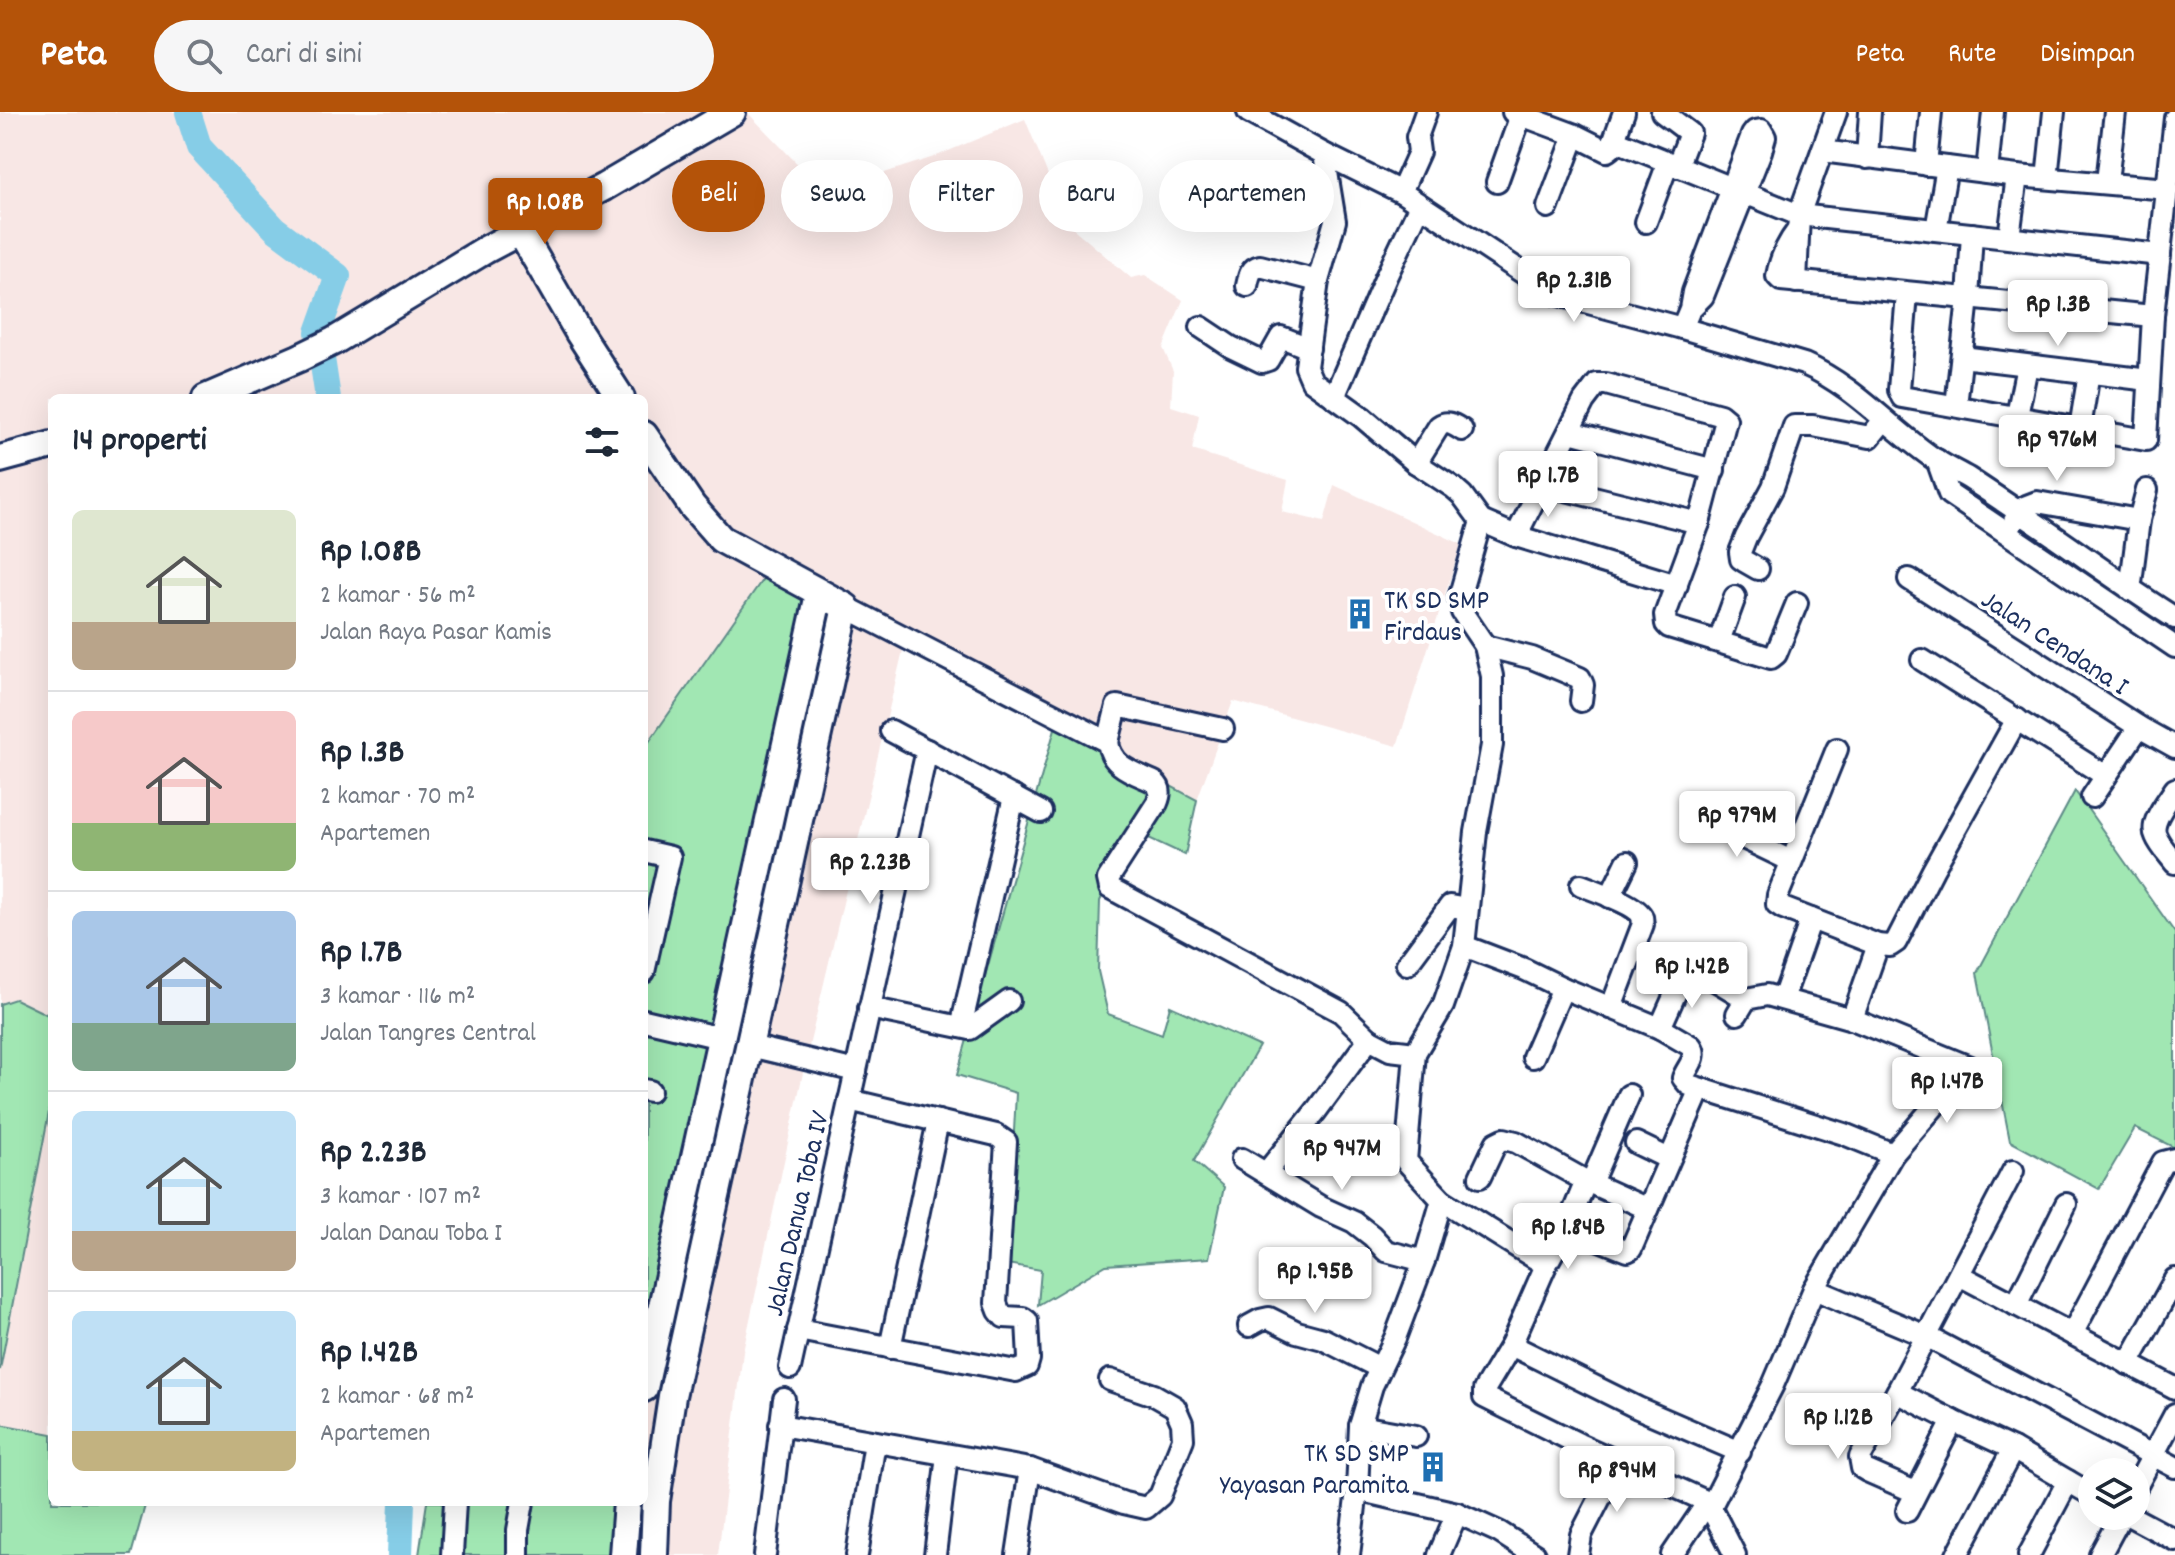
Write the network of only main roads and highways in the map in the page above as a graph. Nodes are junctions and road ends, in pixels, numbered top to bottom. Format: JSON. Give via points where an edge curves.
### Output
{"nodes":[{"id":1,"x":732,"y":112,"type":"edge"},
{"id":2,"x":520,"y":231,"type":"junction"},
{"id":3,"x":215,"y":394,"type":"edge"},
{"id":4,"x":618,"y":394,"type":"edge"},
{"id":5,"x":648,"y":441,"type":"edge"},
{"id":6,"x":48,"y":446,"type":"edge"},
{"id":7,"x":0,"y":459,"type":"edge"},
{"id":8,"x":819,"y":594,"type":"junction"},
{"id":9,"x":728,"y":1011,"type":"junction"},
{"id":10,"x":756,"y":1018,"type":"junction"},
{"id":11,"x":648,"y":1370,"type":"edge"},
{"id":12,"x":627,"y":1506,"type":"edge"},
{"id":13,"x":623,"y":1555,"type":"edge"},
{"id":14,"x":654,"y":1555,"type":"edge"}],
"edges":[{"from":1,"to":2,"type":"main road"},
{"from":2,"to":3,"type":"main road","via":[[334,341]]},
{"from":2,"to":4,"type":"main road"},
{"from":5,"to":8,"type":"main road","via":[[715,534]]},
{"from":6,"to":7,"type":"main road"},
{"from":8,"to":9,"type":"main road"},
{"from":8,"to":10,"type":"main road","via":[[846,607]]},
{"from":9,"to":10,"type":"main road"},
{"from":9,"to":11,"type":"main road"},
{"from":10,"to":14,"type":"main road","via":[[672,1396],[656,1501]]},
{"from":12,"to":13,"type":"main road"}]}
